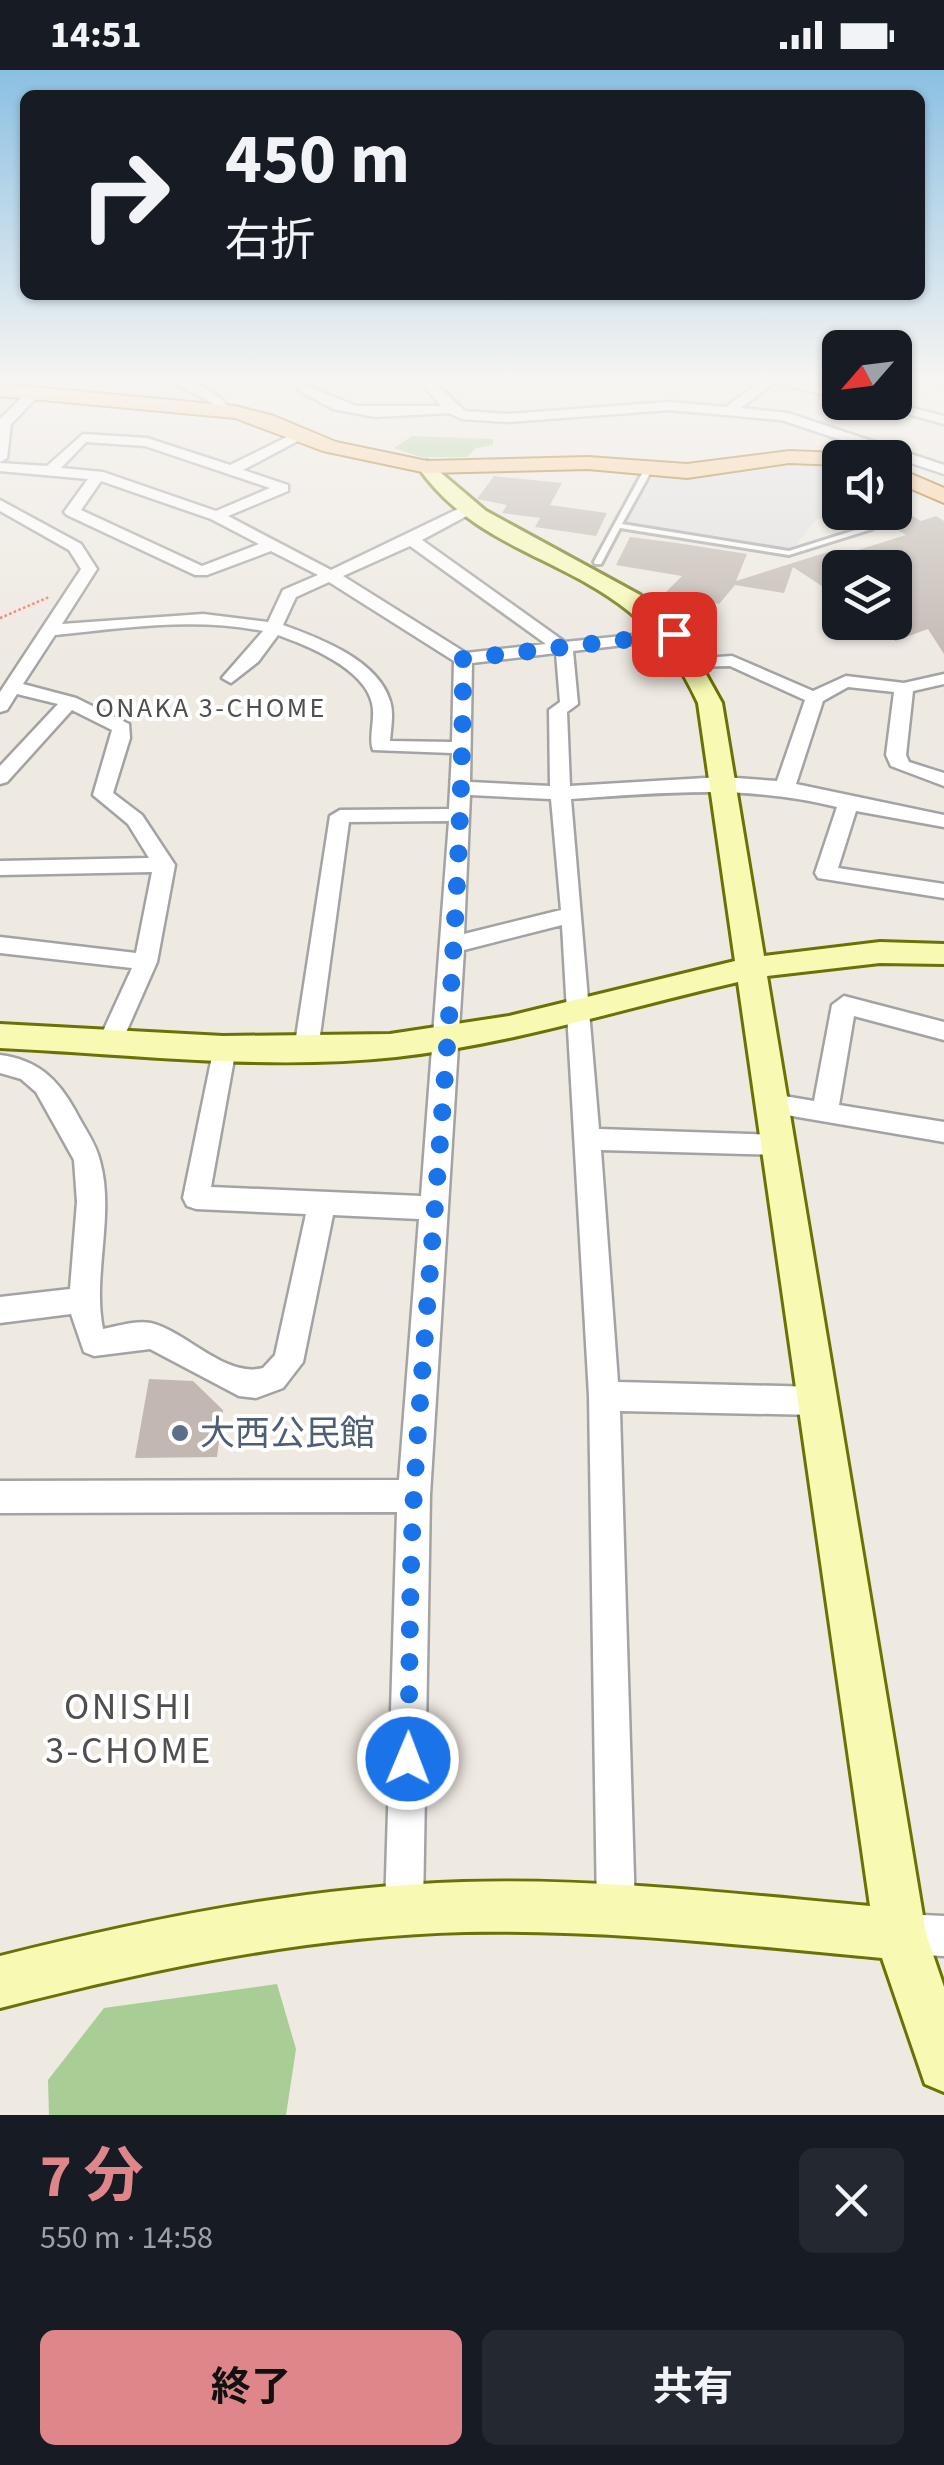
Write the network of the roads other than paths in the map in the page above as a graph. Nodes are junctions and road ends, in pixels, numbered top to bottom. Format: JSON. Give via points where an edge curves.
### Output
{"nodes":[{"id":1,"x":97,"y":476,"type":"edge"},
{"id":2,"x":102,"y":476,"type":"edge"},
{"id":3,"x":255,"y":476,"type":"edge"},
{"id":4,"x":435,"y":476,"type":"edge"},
{"id":5,"x":457,"y":476,"type":"edge"},
{"id":6,"x":645,"y":476,"type":"edge"},
{"id":7,"x":912,"y":482,"type":"edge"},
{"id":8,"x":449,"y":494,"type":"junction"},
{"id":9,"x":944,"y":496,"type":"edge"},
{"id":10,"x":0,"y":505,"type":"edge"},
{"id":11,"x":467,"y":510,"type":"junction"},
{"id":12,"x":216,"y":516,"type":"junction"},
{"id":13,"x":621,"y":526,"type":"junction"},
{"id":14,"x":865,"y":530,"type":"edge"},
{"id":15,"x":411,"y":540,"type":"junction"},
{"id":16,"x":274,"y":544,"type":"junction"},
{"id":17,"x":598,"y":562,"type":"dead end"},
{"id":18,"x":331,"y":576,"type":"junction"},
{"id":19,"x":277,"y":628,"type":"junction"},
{"id":20,"x":52,"y":630,"type":"junction"},
{"id":21,"x":674,"y":634,"type":"junction"},
{"id":22,"x":564,"y":649,"type":"junction"},
{"id":23,"x":463,"y":659,"type":"junction"},
{"id":24,"x":694,"y":664,"type":"junction"},
{"id":25,"x":231,"y":678,"type":"dead end"},
{"id":26,"x":944,"y":679,"type":"edge"},
{"id":27,"x":16,"y":688,"type":"junction"},
{"id":28,"x":904,"y":688,"type":"junction"},
{"id":29,"x":815,"y":698,"type":"junction"},
{"id":30,"x":70,"y":702,"type":"junction"},
{"id":31,"x":0,"y":706,"type":"edge"},
{"id":32,"x":463,"y":748,"type":"junction"},
{"id":33,"x":0,"y":778,"type":"edge"},
{"id":34,"x":944,"y":780,"type":"edge"},
{"id":35,"x":722,"y":783,"type":"junction"},
{"id":36,"x":462,"y":788,"type":"junction"},
{"id":37,"x":785,"y":788,"type":"junction"},
{"id":38,"x":560,"y":793,"type":"junction"},
{"id":39,"x":848,"y":803,"type":"junction"},
{"id":40,"x":460,"y":816,"type":"junction"},
{"id":41,"x":944,"y":820,"type":"edge"},
{"id":42,"x":164,"y":865,"type":"junction"},
{"id":43,"x":0,"y":868,"type":"edge"},
{"id":44,"x":944,"y":892,"type":"edge"},
{"id":45,"x":572,"y":915,"type":"junction"},
{"id":46,"x":0,"y":944,"type":"edge"},
{"id":47,"x":452,"y":945,"type":"junction"},
{"id":48,"x":944,"y":954,"type":"edge"},
{"id":49,"x":146,"y":962,"type":"junction"},
{"id":50,"x":750,"y":965,"type":"junction"},
{"id":51,"x":580,"y":1012,"type":"junction"},
{"id":52,"x":944,"y":1031,"type":"edge"},
{"id":53,"x":0,"y":1036,"type":"edge"},
{"id":54,"x":448,"y":1038,"type":"junction"},
{"id":55,"x":111,"y":1040,"type":"junction"},
{"id":56,"x":224,"y":1048,"type":"junction"},
{"id":57,"x":306,"y":1050,"type":"junction"},
{"id":58,"x":0,"y":1064,"type":"edge"},
{"id":59,"x":772,"y":1104,"type":"junction"},
{"id":60,"x":825,"y":1112,"type":"junction"},
{"id":61,"x":944,"y":1132,"type":"edge"},
{"id":62,"x":588,"y":1138,"type":"junction"},
{"id":63,"x":778,"y":1145,"type":"junction"},
{"id":64,"x":322,"y":1202,"type":"junction"},
{"id":65,"x":437,"y":1208,"type":"junction"},
{"id":66,"x":86,"y":1300,"type":"junction"},
{"id":67,"x":0,"y":1310,"type":"edge"},
{"id":68,"x":604,"y":1396,"type":"junction"},
{"id":69,"x":818,"y":1401,"type":"junction"},
{"id":70,"x":414,"y":1496,"type":"junction"},
{"id":71,"x":0,"y":1497,"type":"edge"},
{"id":72,"x":404,"y":1910,"type":"junction"},
{"id":73,"x":616,"y":1910,"type":"junction"},
{"id":74,"x":922,"y":1935,"type":"edge"},
{"id":75,"x":0,"y":1982,"type":"edge"},
{"id":76,"x":944,"y":2065,"type":"edge"}],
"edges":[{"from":1,"to":16,"type":"street","via":[[72,512],[201,572]]},
{"from":2,"to":12,"type":"street"},
{"from":3,"to":12,"type":"street","via":[[283,488]]},
{"from":4,"to":8,"type":"street"},
{"from":5,"to":8,"type":"street"},
{"from":6,"to":13,"type":"lane"},
{"from":7,"to":9,"type":"main road"},
{"from":8,"to":11,"type":"street"},
{"from":10,"to":20,"type":"street","via":[[84,556],[89,569]]},
{"from":11,"to":15,"type":"street"},
{"from":11,"to":21,"type":"street","via":[[610,586]]},
{"from":12,"to":16,"type":"street"},
{"from":13,"to":14,"type":"lane","via":[[789,553]]},
{"from":13,"to":17,"type":"lane"},
{"from":15,"to":18,"type":"street"},
{"from":15,"to":22,"type":"street"},
{"from":16,"to":18,"type":"street"},
{"from":18,"to":19,"type":"street","via":[[290,594]]},
{"from":18,"to":23,"type":"street"},
{"from":19,"to":20,"type":"street","via":[[206,616]]},
{"from":19,"to":25,"type":"street"},
{"from":19,"to":32,"type":"street","via":[[323,646],[370,680],[382,702],[380,746]]},
{"from":20,"to":27,"type":"street"},
{"from":21,"to":22,"type":"street"},
{"from":21,"to":24,"type":"street"},
{"from":22,"to":23,"type":"street"},
{"from":22,"to":38,"type":"street","via":[[568,704],[558,710]]},
{"from":23,"to":32,"type":"street"},
{"from":24,"to":29,"type":"street","via":[[732,660]]},
{"from":24,"to":35,"type":"street","via":[[710,703]]},
{"from":26,"to":28,"type":"street"},
{"from":27,"to":30,"type":"street"},
{"from":27,"to":31,"type":"street"},
{"from":28,"to":29,"type":"street","via":[[846,680]]},
{"from":28,"to":34,"type":"street","via":[[896,754],[901,766]]},
{"from":29,"to":37,"type":"street"},
{"from":30,"to":33,"type":"street"},
{"from":30,"to":42,"type":"street","via":[[122,728],[121,749],[102,775],[103,795],[135,820]]},
{"from":32,"to":36,"type":"street"},
{"from":35,"to":37,"type":"street"},
{"from":35,"to":38,"type":"street"},
{"from":35,"to":50,"type":"street"},
{"from":36,"to":38,"type":"street"},
{"from":36,"to":40,"type":"street"},
{"from":37,"to":39,"type":"street"},
{"from":38,"to":45,"type":"street"},
{"from":39,"to":41,"type":"street"},
{"from":39,"to":44,"type":"street","via":[[826,873]]},
{"from":40,"to":47,"type":"street"},
{"from":40,"to":57,"type":"street","via":[[340,816]]},
{"from":42,"to":43,"type":"street"},
{"from":42,"to":49,"type":"street"},
{"from":45,"to":47,"type":"street"},
{"from":45,"to":51,"type":"street"},
{"from":46,"to":49,"type":"street"},
{"from":47,"to":54,"type":"street"},
{"from":48,"to":50,"type":"street","via":[[852,953]]},
{"from":49,"to":55,"type":"street"},
{"from":50,"to":51,"type":"street"},
{"from":50,"to":59,"type":"street"},
{"from":51,"to":54,"type":"street"},
{"from":51,"to":62,"type":"street"},
{"from":52,"to":60,"type":"street","via":[[844,1005]]},
{"from":53,"to":55,"type":"street"},
{"from":54,"to":57,"type":"street"},
{"from":54,"to":65,"type":"street"},
{"from":55,"to":56,"type":"street"},
{"from":56,"to":57,"type":"street"},
{"from":56,"to":64,"type":"street","via":[[196,1198]]},
{"from":58,"to":66,"type":"street","via":[[22,1066],[52,1091],[88,1162]]},
{"from":59,"to":60,"type":"street"},
{"from":59,"to":63,"type":"street"},
{"from":60,"to":61,"type":"street"},
{"from":62,"to":63,"type":"street"},
{"from":62,"to":68,"type":"street"},
{"from":63,"to":69,"type":"street"},
{"from":64,"to":65,"type":"street"},
{"from":64,"to":66,"type":"street","via":[[288,1362],[262,1384],[238,1383],[144,1334],[94,1342]]},
{"from":65,"to":70,"type":"street"},
{"from":66,"to":67,"type":"street"},
{"from":68,"to":69,"type":"street"},
{"from":68,"to":73,"type":"street"},
{"from":69,"to":74,"type":"street"},
{"from":70,"to":71,"type":"street"},
{"from":70,"to":72,"type":"street"},
{"from":72,"to":73,"type":"street"},
{"from":72,"to":75,"type":"street","via":[[256,1926]]},
{"from":73,"to":74,"type":"street"},
{"from":74,"to":76,"type":"street"}]}
